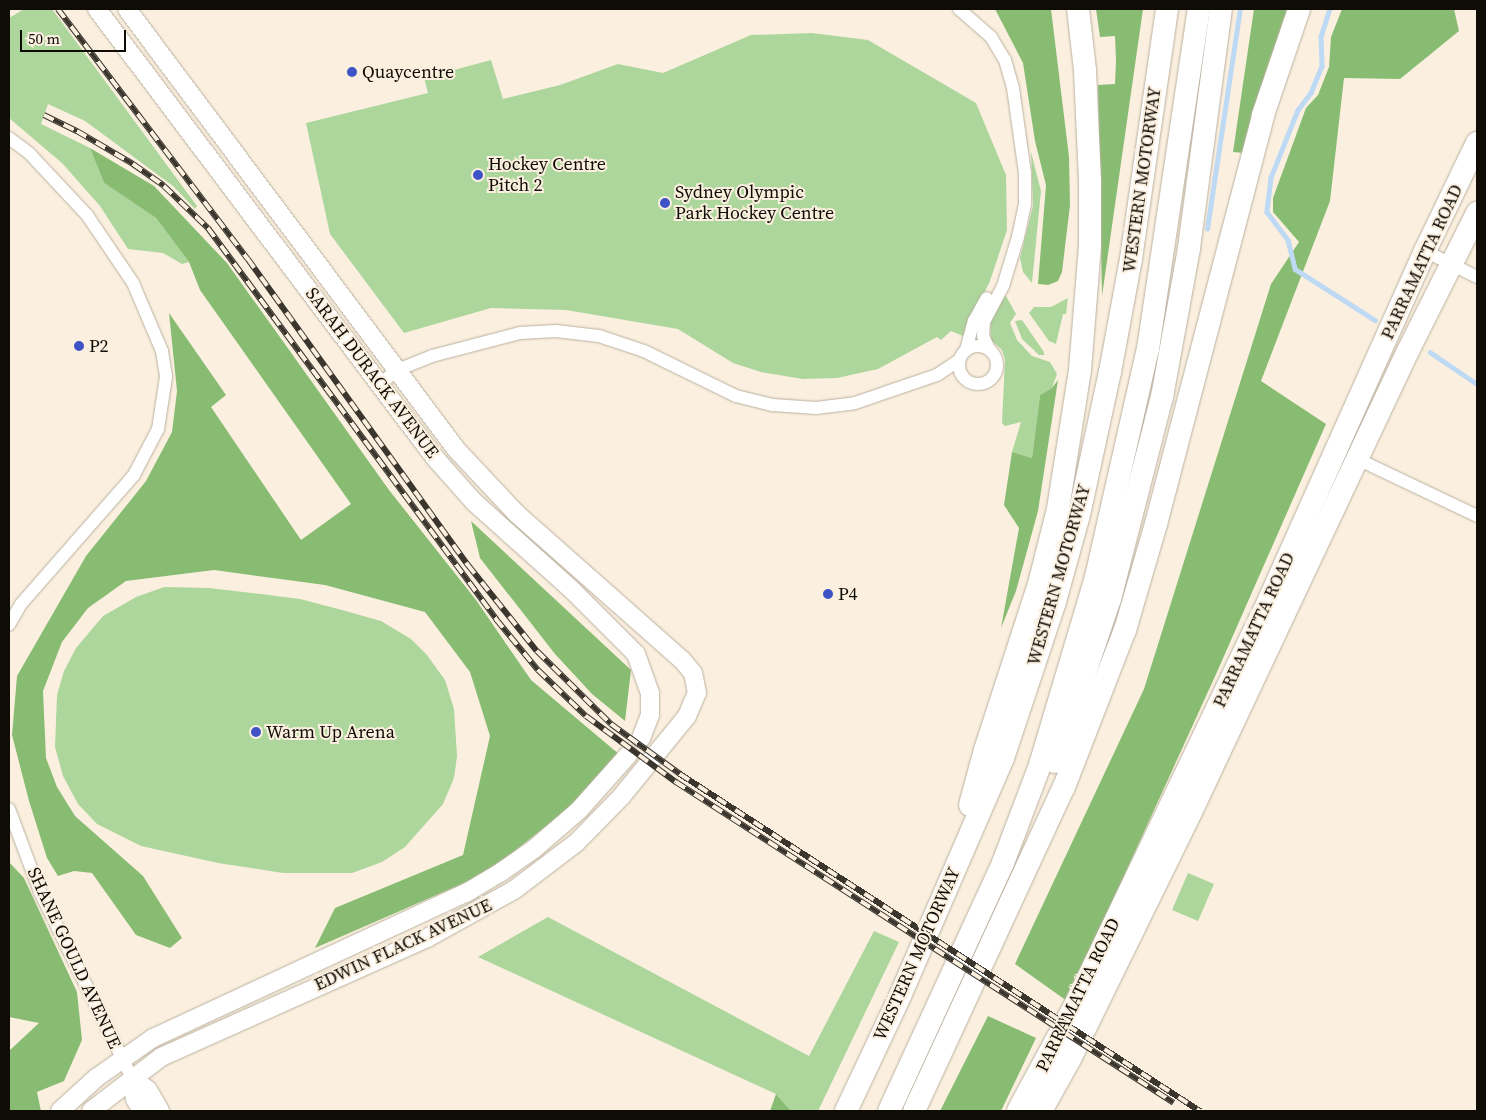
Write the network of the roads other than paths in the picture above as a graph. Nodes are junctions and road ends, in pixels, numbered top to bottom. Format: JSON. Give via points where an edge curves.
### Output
{"nodes":[{"id":1,"x":96,"y":9,"type":"edge"},
{"id":2,"x":127,"y":9,"type":"edge"},
{"id":3,"x":960,"y":9,"type":"edge"},
{"id":4,"x":1078,"y":9,"type":"edge"},
{"id":5,"x":1166,"y":9,"type":"edge"},
{"id":6,"x":1199,"y":9,"type":"edge"},
{"id":7,"x":1221,"y":9,"type":"edge"},
{"id":8,"x":1299,"y":9,"type":"edge"},
{"id":9,"x":215,"y":128,"type":"junction"},
{"id":10,"x":9,"y":138,"type":"edge"},
{"id":11,"x":198,"y":142,"type":"junction"},
{"id":12,"x":1477,"y":143,"type":"edge"},
{"id":13,"x":1477,"y":213,"type":"edge"},
{"id":14,"x":1425,"y":251,"type":"junction"},
{"id":15,"x":1451,"y":265,"type":"junction"},
{"id":16,"x":1477,"y":277,"type":"edge"},
{"id":17,"x":1003,"y":286,"type":"junction"},
{"id":18,"x":989,"y":349,"type":"junction"},
{"id":19,"x":962,"y":361,"type":"junction"},
{"id":20,"x":395,"y":371,"type":"junction"},
{"id":21,"x":379,"y":386,"type":"junction"},
{"id":22,"x":1337,"y":449,"type":"junction"},
{"id":23,"x":1358,"y":460,"type":"junction"},
{"id":24,"x":1477,"y":516,"type":"edge"},
{"id":25,"x":9,"y":625,"type":"edge"},
{"id":26,"x":693,"y":673,"type":"joint"},
{"id":27,"x":641,"y":738,"type":"dead end"},
{"id":28,"x":628,"y":755,"type":"dead end"},
{"id":29,"x":9,"y":808,"type":"edge"},
{"id":30,"x":561,"y":826,"type":"junction"},
{"id":31,"x":576,"y":843,"type":"junction"},
{"id":32,"x":950,"y":879,"type":"junction"},
{"id":33,"x":998,"y":929,"type":"junction"},
{"id":34,"x":122,"y":1059,"type":"junction"},
{"id":35,"x":132,"y":1078,"type":"junction"},
{"id":36,"x":60,"y":1111,"type":"edge"},
{"id":37,"x":91,"y":1111,"type":"edge"},
{"id":38,"x":142,"y":1111,"type":"edge"},
{"id":39,"x":160,"y":1111,"type":"edge"},
{"id":40,"x":846,"y":1111,"type":"edge"},
{"id":41,"x":889,"y":1111,"type":"edge"},
{"id":42,"x":914,"y":1111,"type":"edge"},
{"id":43,"x":1018,"y":1111,"type":"edge"},
{"id":44,"x":1041,"y":1111,"type":"edge"}],
"edges":[{"from":1,"to":11,"type":"street","name":"SARAH DURACK AVENUE"},
{"from":2,"to":9,"type":"street","name":"SARAH DURACK AVENUE"},
{"from":3,"to":17,"type":"street","via":[[991,38],[1005,60],[1020,132],[1024,204]]},
{"from":4,"to":32,"type":"highway","via":[[1090,181],[1090,246],[1080,370],[1058,509],[1019,649],[984,750]]},
{"from":5,"to":32,"type":"highway","name":"WESTERN MOTORWAY","via":[[1131,259],[1079,516],[1054,605],[1002,758]]},
{"from":6,"to":41,"type":"highway","name":"WESTERN MOTORWAY","via":[[1148,349],[1096,577],[1040,765],[1003,863]]},
{"from":7,"to":33,"type":"highway","via":[[1189,248],[1162,397],[1145,468],[1094,652]]},
{"from":8,"to":33,"type":"highway","via":[[1263,115],[1136,596],[1064,787]]},
{"from":9,"to":11,"type":"street"},
{"from":9,"to":20,"type":"street","name":"SARAH DURACK AVENUE"},
{"from":10,"to":25,"type":"street","via":[[29,154],[87,215],[117,258],[144,302],[162,351],[166,377],[158,429],[134,475],[21,604]]},
{"from":11,"to":21,"type":"street","name":"SARAH DURACK AVENUE"},
{"from":12,"to":14,"type":"highway","name":"PARRAMATTA ROAD"},
{"from":13,"to":15,"type":"highway","name":"PARRAMATTA ROAD"},
{"from":14,"to":15,"type":"street"},
{"from":14,"to":22,"type":"highway","name":"PARRAMATTA ROAD"},
{"from":15,"to":16,"type":"street"},
{"from":15,"to":23,"type":"highway","name":"PARRAMATTA ROAD"},
{"from":17,"to":18,"type":"street","via":[[984,322],[984,336]]},
{"from":17,"to":19,"type":"street","via":[[982,304]]},
{"from":18,"to":19,"type":"street","via":[[978,345]]},
{"from":18,"to":19,"type":"street","via":[[998,365],[990,380],[975,384]]},
{"from":19,"to":20,"type":"street","via":[[954,369],[905,388],[855,403],[816,408],[773,405],[736,396],[644,350],[599,336],[556,331],[520,333],[432,356]]},
{"from":20,"to":21,"type":"street"},
{"from":20,"to":26,"type":"street","name":"SARAH DURACK AVENUE","via":[[456,449],[517,514],[664,643]]},
{"from":21,"to":27,"type":"street","name":"SARAH DURACK AVENUE","via":[[474,502],[570,588],[636,654],[649,685],[648,720]]},
{"from":22,"to":23,"type":"street"},
{"from":22,"to":43,"type":"highway","name":"PARRAMATTA ROAD","via":[[1264,611],[1073,1008]]},
{"from":23,"to":24,"type":"street"},
{"from":23,"to":44,"type":"highway","name":"PARRAMATTA ROAD","via":[[1191,812],[1071,1057]]},
{"from":26,"to":31,"type":"street","name":"EDWIN FLACK AVENUE","via":[[697,693],[687,716],[621,797]]},
{"from":28,"to":30,"type":"street","name":"EDWIN FLACK AVENUE","via":[[593,797]]},
{"from":29,"to":34,"type":"street","name":"SHANE GOULD AVENUE","via":[[49,910]]},
{"from":30,"to":31,"type":"street"},
{"from":30,"to":34,"type":"street","name":"EDWIN FLACK AVENUE","via":[[534,849],[466,893],[194,1016],[152,1038]]},
{"from":31,"to":35,"type":"street","name":"EDWIN FLACK AVENUE","via":[[514,890],[480,911],[426,938],[195,1039],[161,1057]]},
{"from":32,"to":40,"type":"highway","name":"WESTERN MOTORWAY"},
{"from":33,"to":42,"type":"highway"},
{"from":34,"to":35,"type":"street","name":"SHANE GOULD AVENUE"},
{"from":34,"to":36,"type":"street","name":"EDWIN FLACK AVENUE"},
{"from":35,"to":37,"type":"street","name":"EDWIN FLACK AVENUE"},
{"from":35,"to":38,"type":"street","via":[[135,1099]]},
{"from":35,"to":39,"type":"street","via":[[148,1090]]}]}
